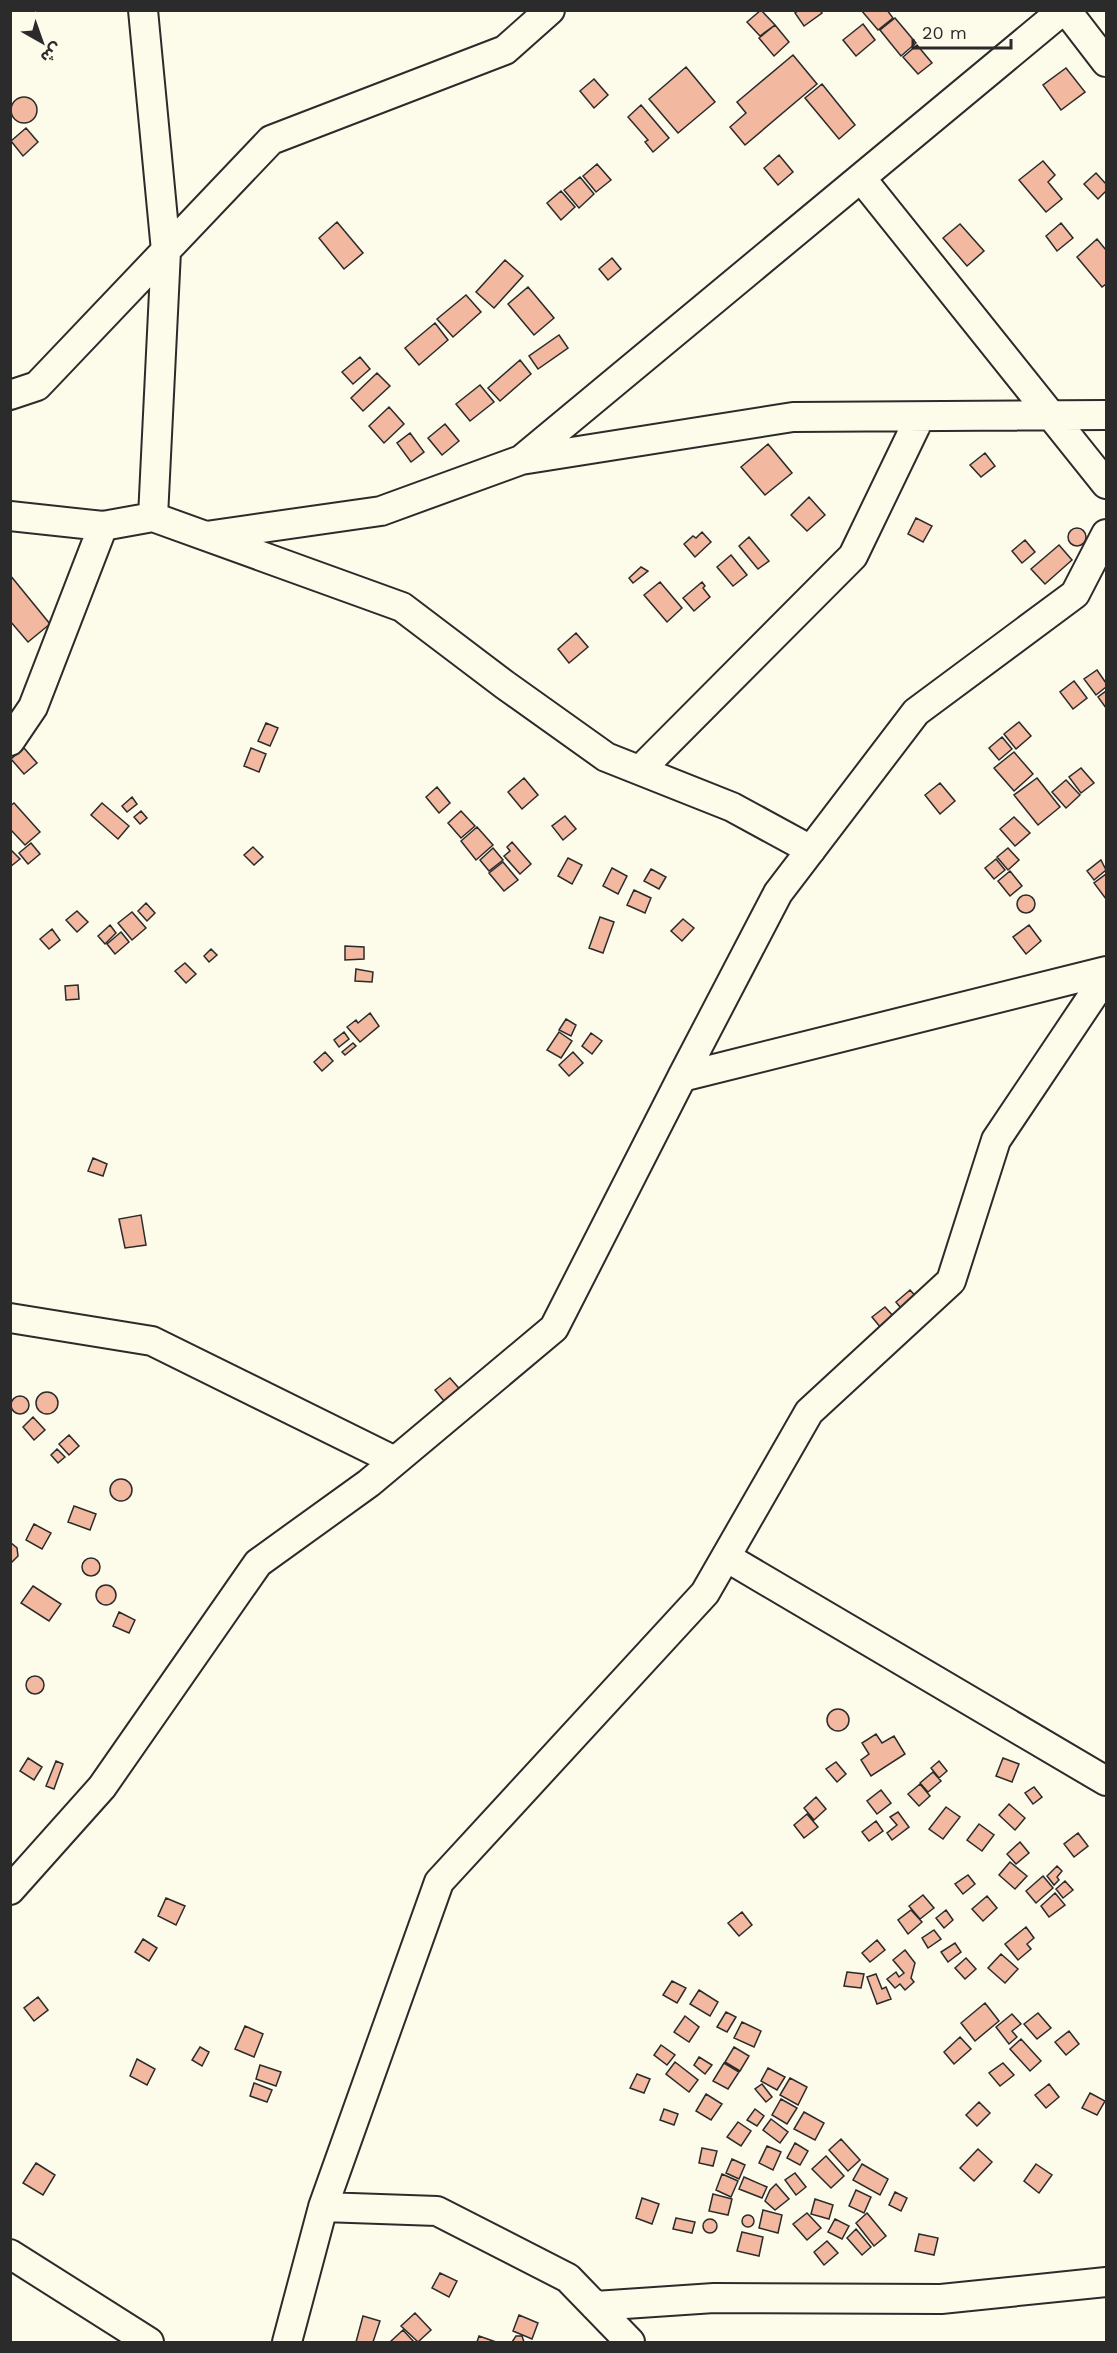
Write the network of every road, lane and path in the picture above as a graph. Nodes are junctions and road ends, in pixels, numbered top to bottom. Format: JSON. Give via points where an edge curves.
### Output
{"nodes":[{"id":1,"x":143,"y":10,"type":"edge"},
{"id":2,"x":550,"y":10,"type":"edge"},
{"id":3,"x":1065,"y":10,"type":"edge"},
{"id":4,"x":1107,"y":62,"type":"edge"},
{"id":5,"x":861,"y":178,"type":"junction"},
{"id":6,"x":166,"y":251,"type":"junction"},
{"id":7,"x":10,"y":395,"type":"edge"},
{"id":8,"x":1051,"y":415,"type":"junction"},
{"id":9,"x":1107,"y":415,"type":"edge"},
{"id":10,"x":920,"y":417,"type":"junction"},
{"id":11,"x":521,"y":460,"type":"junction"},
{"id":12,"x":1107,"y":484,"type":"edge"},
{"id":13,"x":10,"y":516,"type":"edge"},
{"id":14,"x":153,"y":517,"type":"junction"},
{"id":15,"x":103,"y":526,"type":"junction"},
{"id":16,"x":1107,"y":534,"type":"edge"},
{"id":17,"x":206,"y":536,"type":"junction"},
{"id":18,"x":10,"y":741,"type":"edge"},
{"id":19,"x":640,"y":771,"type":"junction"},
{"id":20,"x":811,"y":850,"type":"junction"},
{"id":21,"x":1107,"y":971,"type":"edge"},
{"id":22,"x":1107,"y":976,"type":"edge"},
{"id":23,"x":682,"y":1077,"type":"junction"},
{"id":24,"x":10,"y":1318,"type":"edge"},
{"id":25,"x":395,"y":1461,"type":"junction"},
{"id":26,"x":726,"y":1557,"type":"junction"},
{"id":27,"x":1107,"y":1781,"type":"edge"},
{"id":28,"x":10,"y":1890,"type":"edge"},
{"id":29,"x":323,"y":2207,"type":"junction"},
{"id":30,"x":10,"y":2254,"type":"edge"},
{"id":31,"x":1107,"y":2282,"type":"edge"},
{"id":32,"x":595,"y":2306,"type":"junction"},
{"id":33,"x":149,"y":2343,"type":"edge"},
{"id":34,"x":288,"y":2343,"type":"edge"},
{"id":35,"x":630,"y":2343,"type":"edge"}],
"edges":[{"from":1,"to":6,"type":"street"},
{"from":2,"to":6,"type":"street","via":[[505,50],[271,140]]},
{"from":3,"to":4,"type":"street"},
{"from":3,"to":5,"type":"street"},
{"from":5,"to":8,"type":"street"},
{"from":5,"to":11,"type":"street"},
{"from":6,"to":7,"type":"street","via":[[37,386]]},
{"from":6,"to":14,"type":"street"},
{"from":8,"to":9,"type":"street"},
{"from":8,"to":10,"type":"street"},
{"from":8,"to":12,"type":"street"},
{"from":10,"to":11,"type":"street","via":[[793,417]]},
{"from":10,"to":19,"type":"street","via":[[853,556]]},
{"from":11,"to":17,"type":"street","via":[[381,511]]},
{"from":13,"to":15,"type":"street"},
{"from":14,"to":15,"type":"street"},
{"from":14,"to":17,"type":"street"},
{"from":15,"to":18,"type":"street","via":[[33,707]]},
{"from":16,"to":20,"type":"street","via":[[1075,594],[916,712]]},
{"from":17,"to":19,"type":"street","via":[[402,607],[606,758]]},
{"from":19,"to":20,"type":"street","via":[[732,807]]},
{"from":20,"to":23,"type":"street","via":[[778,893]]},
{"from":21,"to":23,"type":"street"},
{"from":22,"to":26,"type":"street","via":[[996,1140],[951,1281],[809,1412]]},
{"from":23,"to":25,"type":"street","via":[[554,1328]]},
{"from":24,"to":25,"type":"street","via":[[152,1341]]},
{"from":25,"to":28,"type":"street","via":[[258,1563],[102,1787]]},
{"from":26,"to":27,"type":"street"},
{"from":26,"to":29,"type":"street","via":[[705,1593],[439,1882]]},
{"from":29,"to":32,"type":"street","via":[[437,2211],[568,2278]]},
{"from":29,"to":34,"type":"street"},
{"from":30,"to":33,"type":"street"},
{"from":31,"to":32,"type":"street","via":[[941,2299],[714,2298]]},
{"from":32,"to":35,"type":"street"}]}
